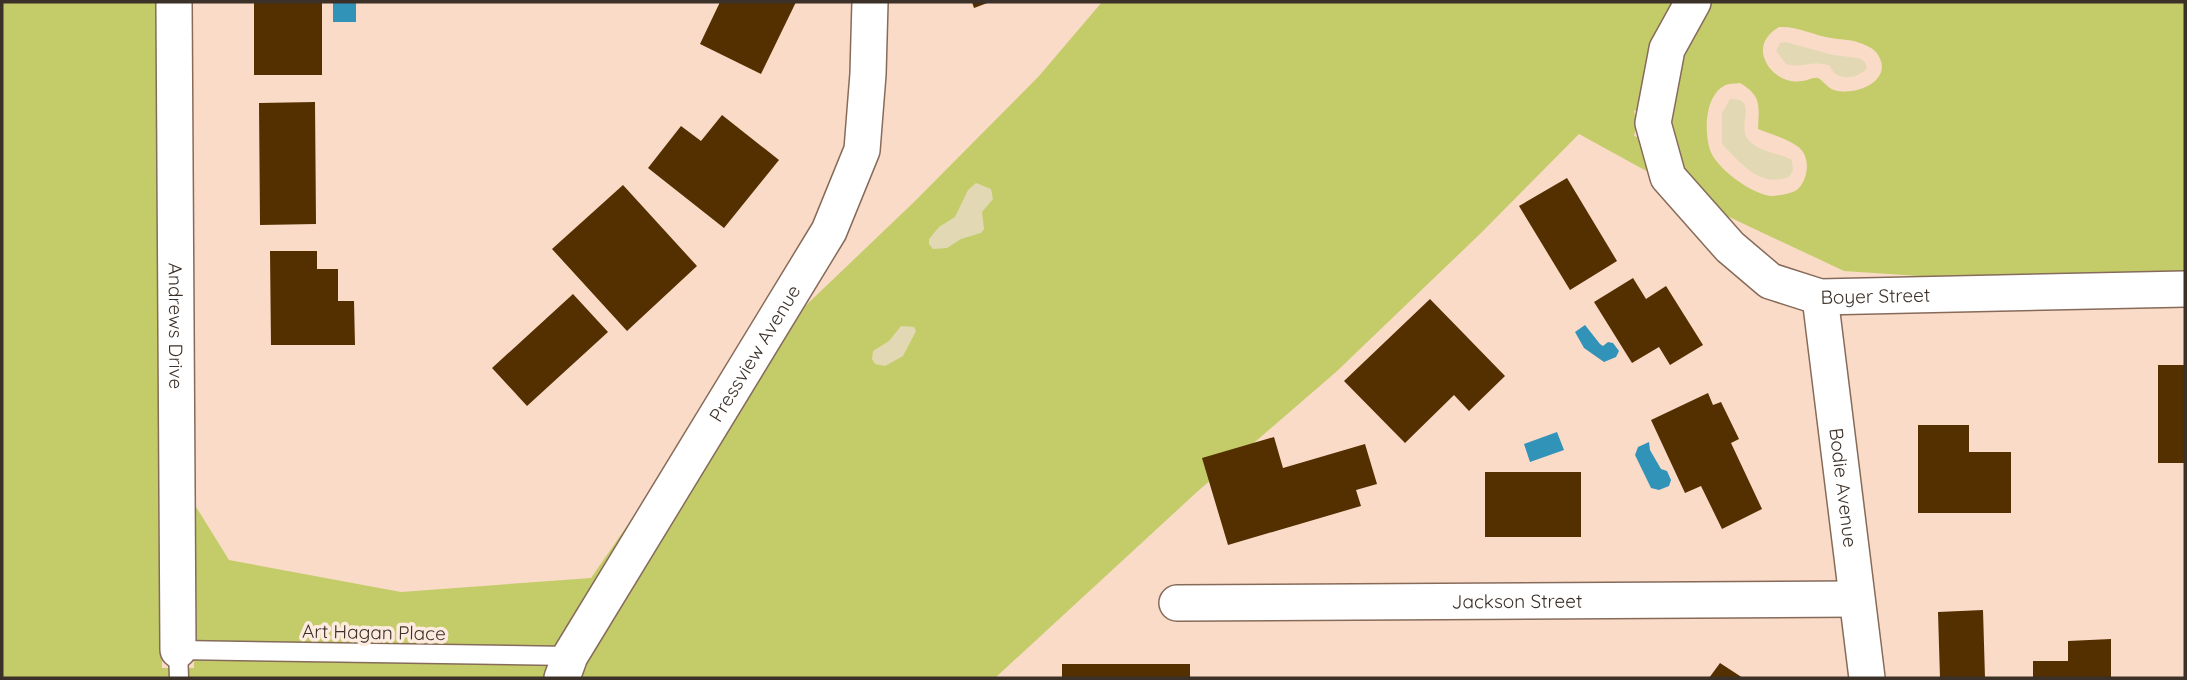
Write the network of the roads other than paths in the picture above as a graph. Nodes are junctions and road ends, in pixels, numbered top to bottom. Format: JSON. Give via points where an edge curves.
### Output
{"nodes":[{"id":1,"x":174,"y":2,"type":"edge"},
{"id":2,"x":870,"y":2,"type":"edge"},
{"id":3,"x":1693,"y":2,"type":"edge"},
{"id":4,"x":2185,"y":289,"type":"edge"},
{"id":5,"x":1820,"y":297,"type":"junction"},
{"id":6,"x":1856,"y":599,"type":"junction"},
{"id":7,"x":1177,"y":603,"type":"dead end"},
{"id":8,"x":178,"y":664,"type":"edge"},
{"id":9,"x":566,"y":667,"type":"edge"},
{"id":10,"x":1867,"y":678,"type":"edge"}],
"edges":[{"from":1,"to":8,"type":"street","name":"Andrews Drive"},
{"from":2,"to":9,"type":"street","name":"Pressview Avenue","via":[[862,150],[830,231]]},
{"from":3,"to":5,"type":"street","name":"Boyer Street","via":[[1667,50],[1654,123],[1668,177],[1730,247],[1770,281]]},
{"from":4,"to":5,"type":"street","name":"Boyer Street"},
{"from":5,"to":6,"type":"street","name":"Bodie Avenue"},
{"from":6,"to":7,"type":"street","name":"Jackson Street"},
{"from":6,"to":10,"type":"street","name":"Bodie Avenue"},
{"from":8,"to":9,"type":"lane","name":"Art Hagan Place"}]}
